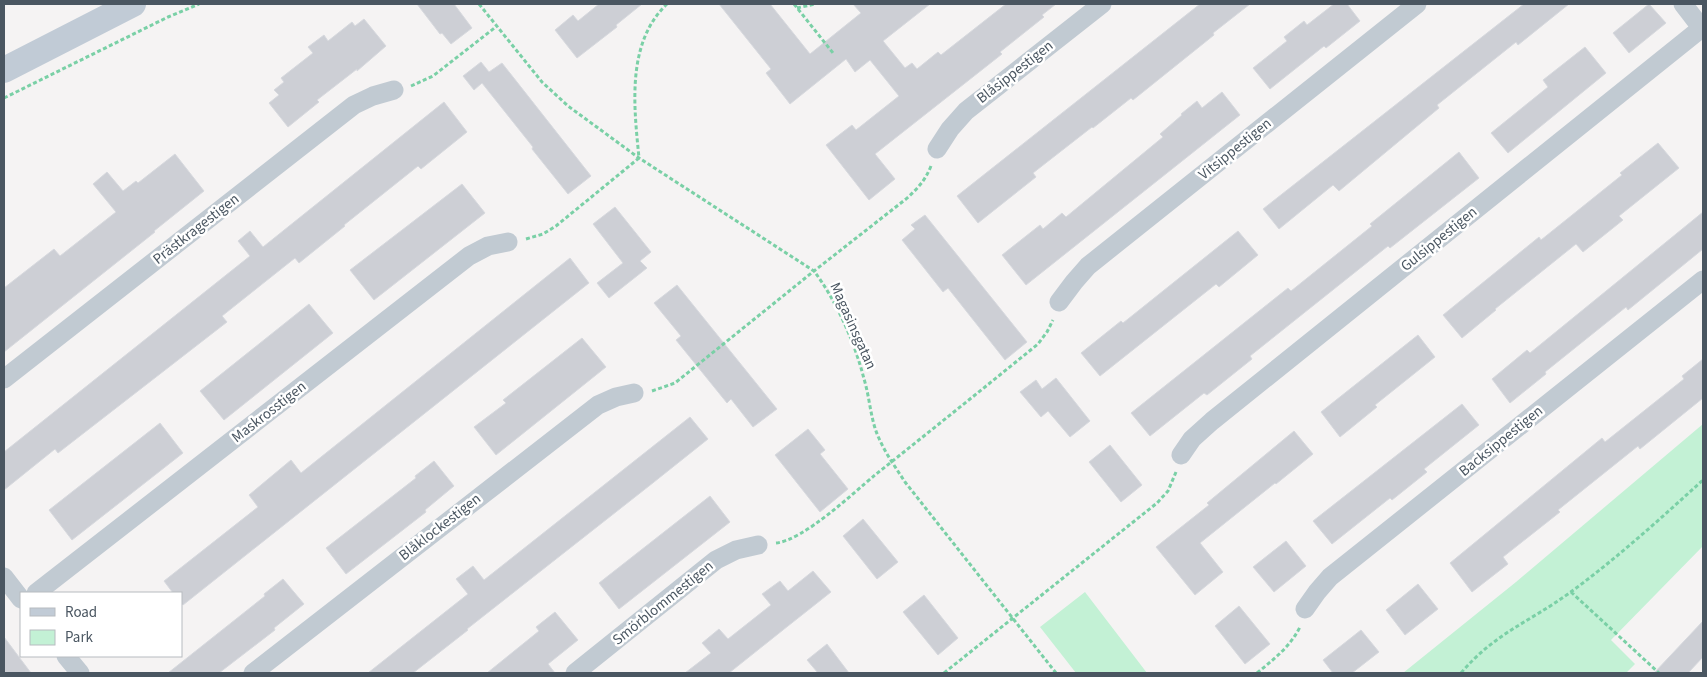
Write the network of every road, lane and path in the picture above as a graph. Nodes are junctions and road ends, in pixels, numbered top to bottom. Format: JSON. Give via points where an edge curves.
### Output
{"nodes":[{"id":1,"x":133,"y":4,"type":"edge"},
{"id":2,"x":199,"y":4,"type":"edge"},
{"id":3,"x":479,"y":4,"type":"edge"},
{"id":4,"x":667,"y":4,"type":"edge"},
{"id":5,"x":794,"y":4,"type":"edge"},
{"id":6,"x":815,"y":4,"type":"edge"},
{"id":7,"x":1102,"y":4,"type":"edge"},
{"id":8,"x":1417,"y":4,"type":"edge"},
{"id":9,"x":1683,"y":4,"type":"edge"},
{"id":10,"x":797,"y":8,"type":"junction"},
{"id":11,"x":497,"y":26,"type":"junction"},
{"id":12,"x":1703,"y":28,"type":"edge"},
{"id":13,"x":834,"y":53,"type":"dead end"},
{"id":14,"x":4,"y":70,"type":"edge"},
{"id":15,"x":394,"y":90,"type":"joint"},
{"id":16,"x":4,"y":98,"type":"edge"},
{"id":17,"x":938,"y":149,"type":"joint"},
{"id":18,"x":638,"y":158,"type":"junction"},
{"id":19,"x":508,"y":242,"type":"joint"},
{"id":20,"x":814,"y":271,"type":"junction"},
{"id":21,"x":1703,"y":280,"type":"edge"},
{"id":22,"x":1059,"y":302,"type":"joint"},
{"id":23,"x":4,"y":379,"type":"edge"},
{"id":24,"x":634,"y":393,"type":"joint"},
{"id":25,"x":1181,"y":455,"type":"joint"},
{"id":26,"x":892,"y":462,"type":"junction"},
{"id":27,"x":1703,"y":480,"type":"edge"},
{"id":28,"x":758,"y":545,"type":"joint"},
{"id":29,"x":4,"y":577,"type":"edge"},
{"id":30,"x":37,"y":592,"type":"edge"},
{"id":31,"x":1571,"y":592,"type":"junction"},
{"id":32,"x":20,"y":598,"type":"edge"},
{"id":33,"x":1306,"y":609,"type":"joint"},
{"id":34,"x":1012,"y":618,"type":"junction"},
{"id":35,"x":67,"y":657,"type":"edge"},
{"id":36,"x":80,"y":673,"type":"edge"},
{"id":37,"x":253,"y":673,"type":"edge"},
{"id":38,"x":575,"y":673,"type":"edge"},
{"id":39,"x":944,"y":673,"type":"edge"},
{"id":40,"x":1056,"y":673,"type":"edge"},
{"id":41,"x":1257,"y":673,"type":"edge"},
{"id":42,"x":1461,"y":673,"type":"edge"},
{"id":43,"x":1659,"y":673,"type":"edge"}],
"edges":[{"from":1,"to":14,"type":"street"},
{"from":2,"to":16,"type":"path"},
{"from":3,"to":11,"type":"path","name":"Magasinsgatan"},
{"from":4,"to":18,"type":"path","via":[[652,21],[640,53],[634,113]]},
{"from":5,"to":10,"type":"path"},
{"from":6,"to":10,"type":"path"},
{"from":7,"to":17,"type":"street","name":"Blåsippestigen","via":[[966,111]]},
{"from":8,"to":22,"type":"street","name":"Vitsippestigen","via":[[1088,266]]},
{"from":9,"to":12,"type":"street"},
{"from":10,"to":13,"type":"path"},
{"from":11,"to":15,"type":"path","via":[[433,76]]},
{"from":11,"to":18,"type":"path","name":"Magasinsgatan","via":[[553,93]]},
{"from":12,"to":25,"type":"street","name":"Gulsippestigen","via":[[1212,421],[1192,439]]},
{"from":15,"to":23,"type":"street","name":"Prästkragestigen","via":[[354,105]]},
{"from":17,"to":20,"type":"path","via":[[928,175],[906,200]]},
{"from":18,"to":19,"type":"path","via":[[556,226],[543,234]]},
{"from":18,"to":20,"type":"path","name":"Magasinsgatan"},
{"from":19,"to":30,"type":"street","name":"Maskrosstigen","via":[[488,246],[469,256]]},
{"from":20,"to":24,"type":"path","via":[[675,383]]},
{"from":20,"to":26,"type":"path","name":"Magasinsgatan","via":[[854,348],[875,428]]},
{"from":21,"to":33,"type":"street","name":"Backsippestigen","via":[[1330,577]]},
{"from":22,"to":26,"type":"path","via":[[1054,320],[1038,344]]},
{"from":24,"to":37,"type":"street","name":"Blåklockestigen","via":[[598,405]]},
{"from":25,"to":34,"type":"path","via":[[1175,478],[1157,503]]},
{"from":26,"to":28,"type":"path","via":[[802,533],[782,542]]},
{"from":26,"to":34,"type":"path","name":"Magasinsgatan"},
{"from":27,"to":31,"type":"path","via":[[1660,520]]},
{"from":28,"to":38,"type":"street","name":"Smörblommestigen","via":[[736,550],[716,560]]},
{"from":29,"to":32,"type":"street"},
{"from":31,"to":42,"type":"path","via":[[1489,644]]},
{"from":31,"to":43,"type":"path"},
{"from":33,"to":41,"type":"path","via":[[1295,637],[1284,652]]},
{"from":34,"to":39,"type":"path"},
{"from":34,"to":40,"type":"path","name":"Magasinsgatan"},
{"from":35,"to":36,"type":"street"}]}
